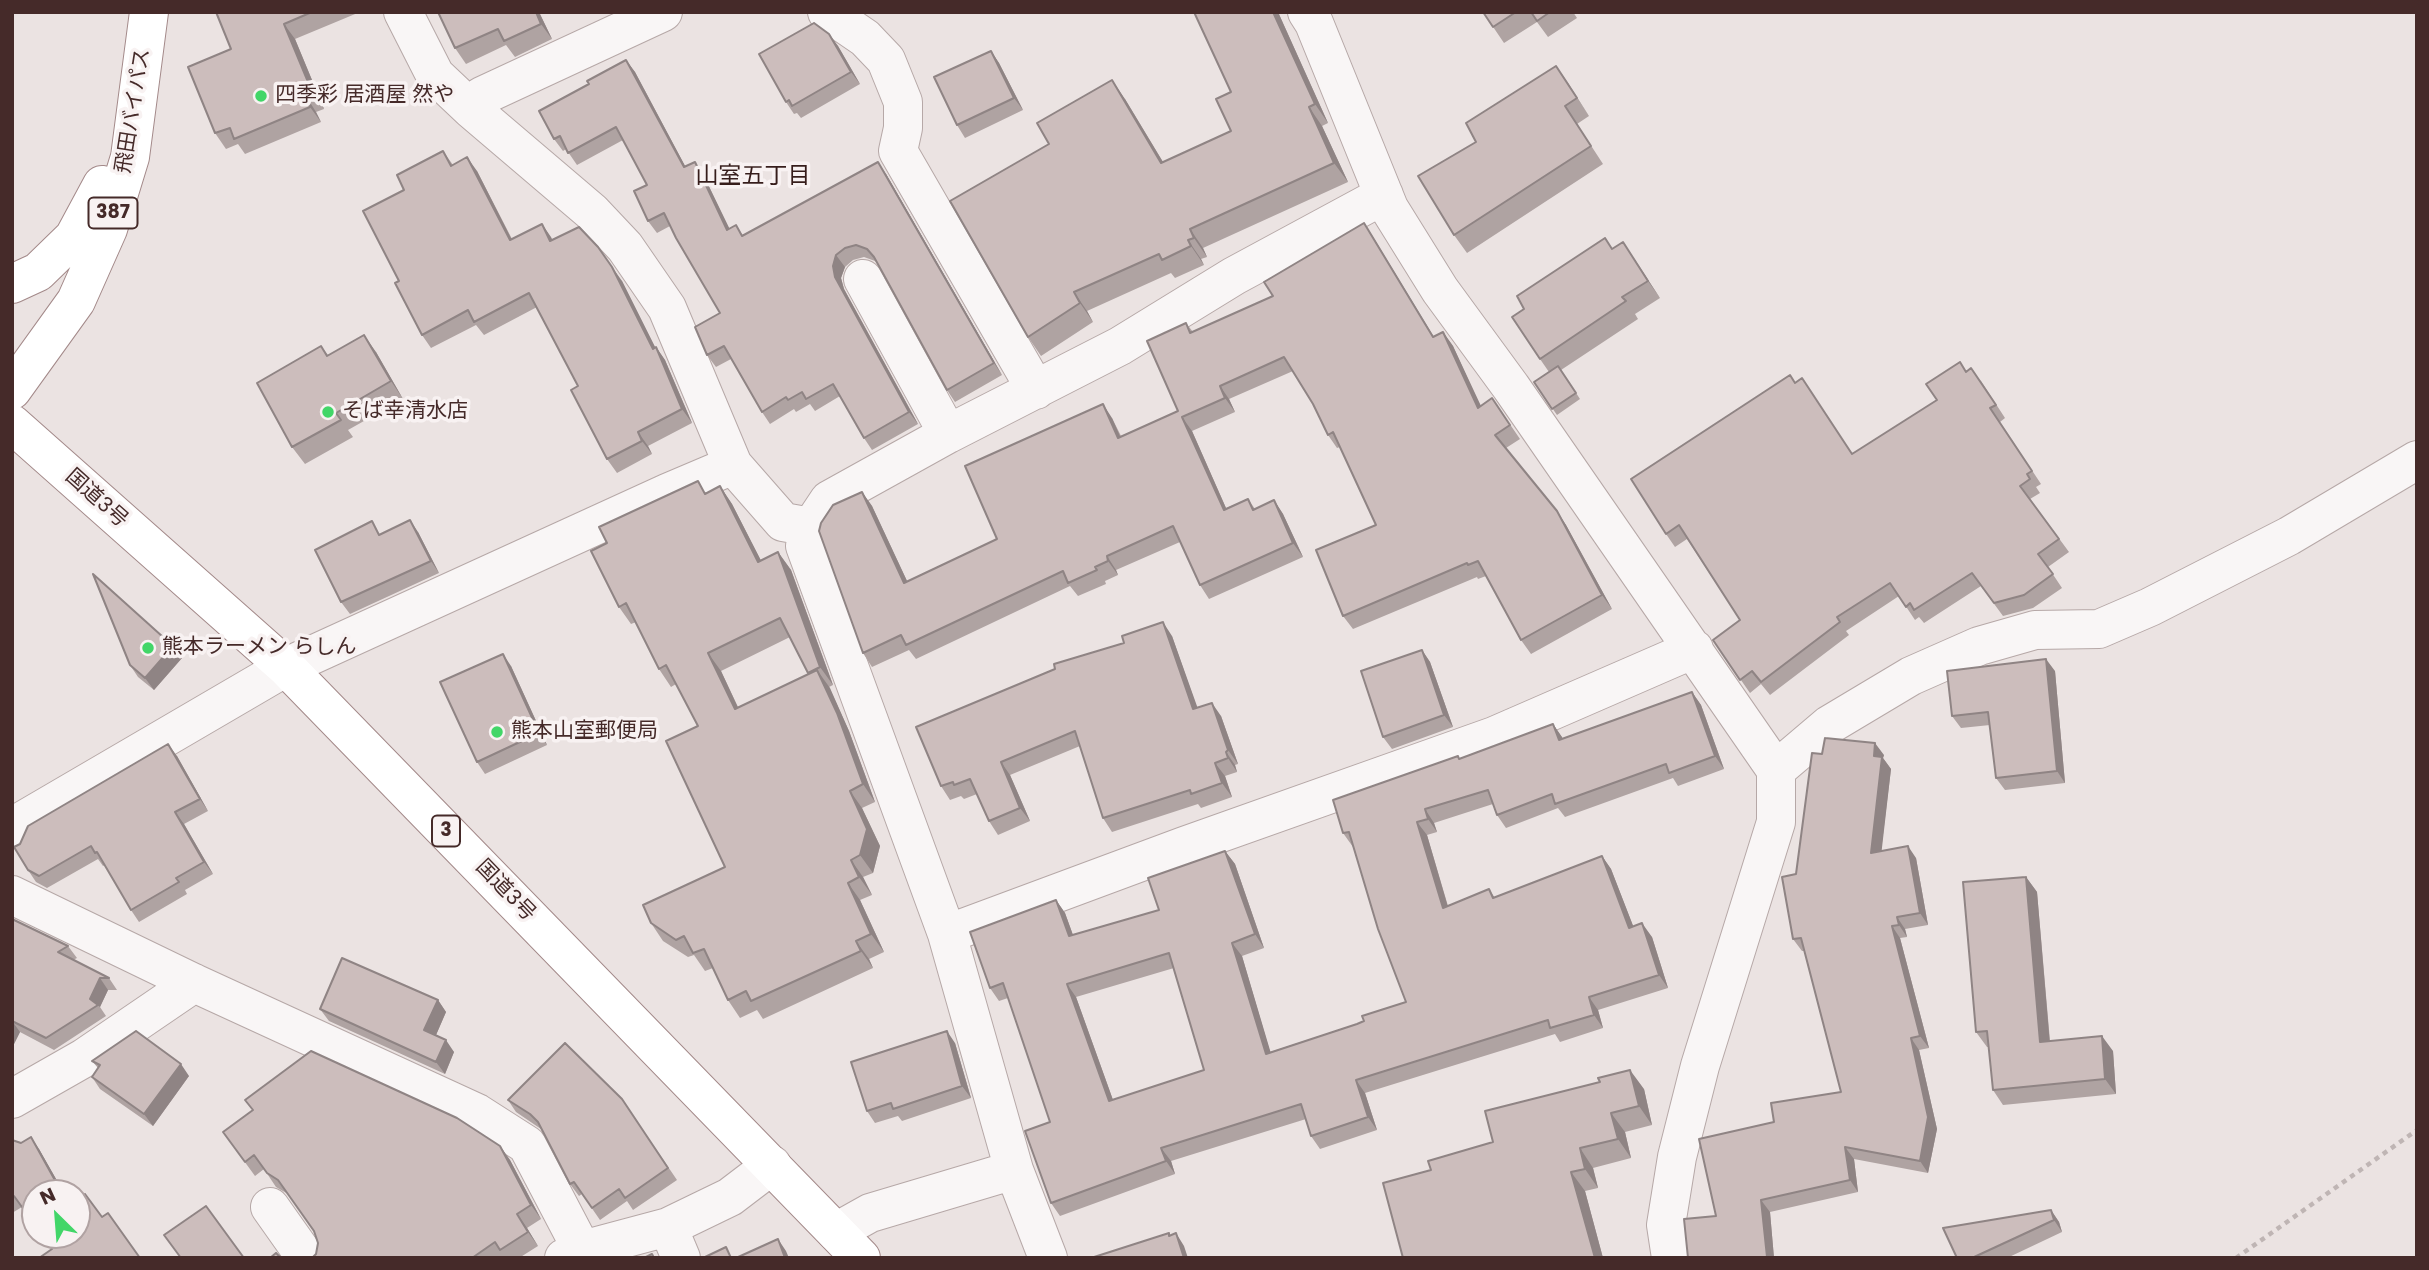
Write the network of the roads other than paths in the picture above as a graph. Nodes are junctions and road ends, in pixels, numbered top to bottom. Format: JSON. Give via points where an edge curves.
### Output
{"nodes":[{"id":1,"x":149,"y":12,"type":"edge"},
{"id":2,"x":403,"y":12,"type":"edge"},
{"id":3,"x":663,"y":12,"type":"edge"},
{"id":4,"x":827,"y":12,"type":"edge"},
{"id":5,"x":1317,"y":16,"type":"edge"},
{"id":6,"x":471,"y":110,"type":"junction"},
{"id":7,"x":134,"y":114,"type":"junction"},
{"id":8,"x":1384,"y":195,"type":"junction"},
{"id":9,"x":863,"y":279,"type":"dead end"},
{"id":10,"x":12,"y":284,"type":"edge"},
{"id":11,"x":12,"y":390,"type":"edge"},
{"id":12,"x":1036,"y":390,"type":"junction"},
{"id":13,"x":12,"y":424,"type":"edge"},
{"id":14,"x":948,"y":434,"type":"junction"},
{"id":15,"x":2417,"y":460,"type":"edge"},
{"id":16,"x":733,"y":465,"type":"junction"},
{"id":17,"x":811,"y":527,"type":"junction"},
{"id":18,"x":1694,"y":649,"type":"junction"},
{"id":19,"x":286,"y":667,"type":"junction"},
{"id":20,"x":1776,"y":770,"type":"junction"},
{"id":21,"x":12,"y":827,"type":"edge"},
{"id":22,"x":12,"y":895,"type":"edge"},
{"id":23,"x":947,"y":934,"type":"junction"},
{"id":24,"x":194,"y":983,"type":"junction"},
{"id":25,"x":12,"y":1099,"type":"edge"},
{"id":26,"x":772,"y":1165,"type":"junction"},
{"id":27,"x":1014,"y":1170,"type":"junction"},
{"id":28,"x":270,"y":1206,"type":"dead end"},
{"id":29,"x":674,"y":1242,"type":"edge"},
{"id":30,"x":849,"y":1245,"type":"edge"},
{"id":31,"x":573,"y":1254,"type":"edge"},
{"id":32,"x":306,"y":1258,"type":"edge"},
{"id":33,"x":1048,"y":1258,"type":"edge"},
{"id":34,"x":1671,"y":1258,"type":"edge"}],
"edges":[{"from":1,"to":7,"type":"highway","name":"飛田バイパス","number":"387"},
{"from":2,"to":6,"type":"street","via":[[435,75]]},
{"from":3,"to":6,"type":"street","via":[[482,96]]},
{"from":4,"to":12,"type":"street","via":[[865,38],[886,60],[903,102],[898,151]]},
{"from":5,"to":8,"type":"street"},
{"from":6,"to":16,"type":"street","via":[[592,212],[625,247],[667,308]]},
{"from":7,"to":10,"type":"highway","via":[[74,237],[38,272]]},
{"from":7,"to":11,"type":"highway","name":"飛田バイパス","number":"387","via":[[130,157],[108,229],[76,301]]},
{"from":8,"to":12,"type":"street"},
{"from":8,"to":18,"type":"street","via":[[1440,290]]},
{"from":9,"to":14,"type":"street"},
{"from":12,"to":14,"type":"street"},
{"from":13,"to":19,"type":"highway","name":"国道3号","number":"3"},
{"from":14,"to":17,"type":"street","via":[[829,500]]},
{"from":15,"to":20,"type":"street","via":[[2288,537],[2150,607],[2099,628],[2035,630],[1979,646],[1911,676],[1829,725]]},
{"from":16,"to":17,"type":"street","via":[[783,522]]},
{"from":16,"to":19,"type":"street"},
{"from":17,"to":23,"type":"street","via":[[805,546]]},
{"from":18,"to":20,"type":"street"},
{"from":18,"to":23,"type":"street","via":[[1494,736]]},
{"from":19,"to":21,"type":"street"},
{"from":19,"to":26,"type":"highway","name":"国道3号","number":"3"},
{"from":20,"to":34,"type":"street","via":[[1776,822],[1676,1157],[1666,1225]]},
{"from":22,"to":24,"type":"street"},
{"from":23,"to":27,"type":"street"},
{"from":24,"to":25,"type":"street","via":[[84,1058]]},
{"from":24,"to":31,"type":"street","via":[[477,1113],[527,1145]]},
{"from":26,"to":29,"type":"street"},
{"from":26,"to":30,"type":"highway","name":"国道3号","number":"3"},
{"from":27,"to":30,"type":"street","via":[[870,1213]]},
{"from":27,"to":33,"type":"street"},
{"from":28,"to":32,"type":"street"},
{"from":29,"to":31,"type":"street"}]}
